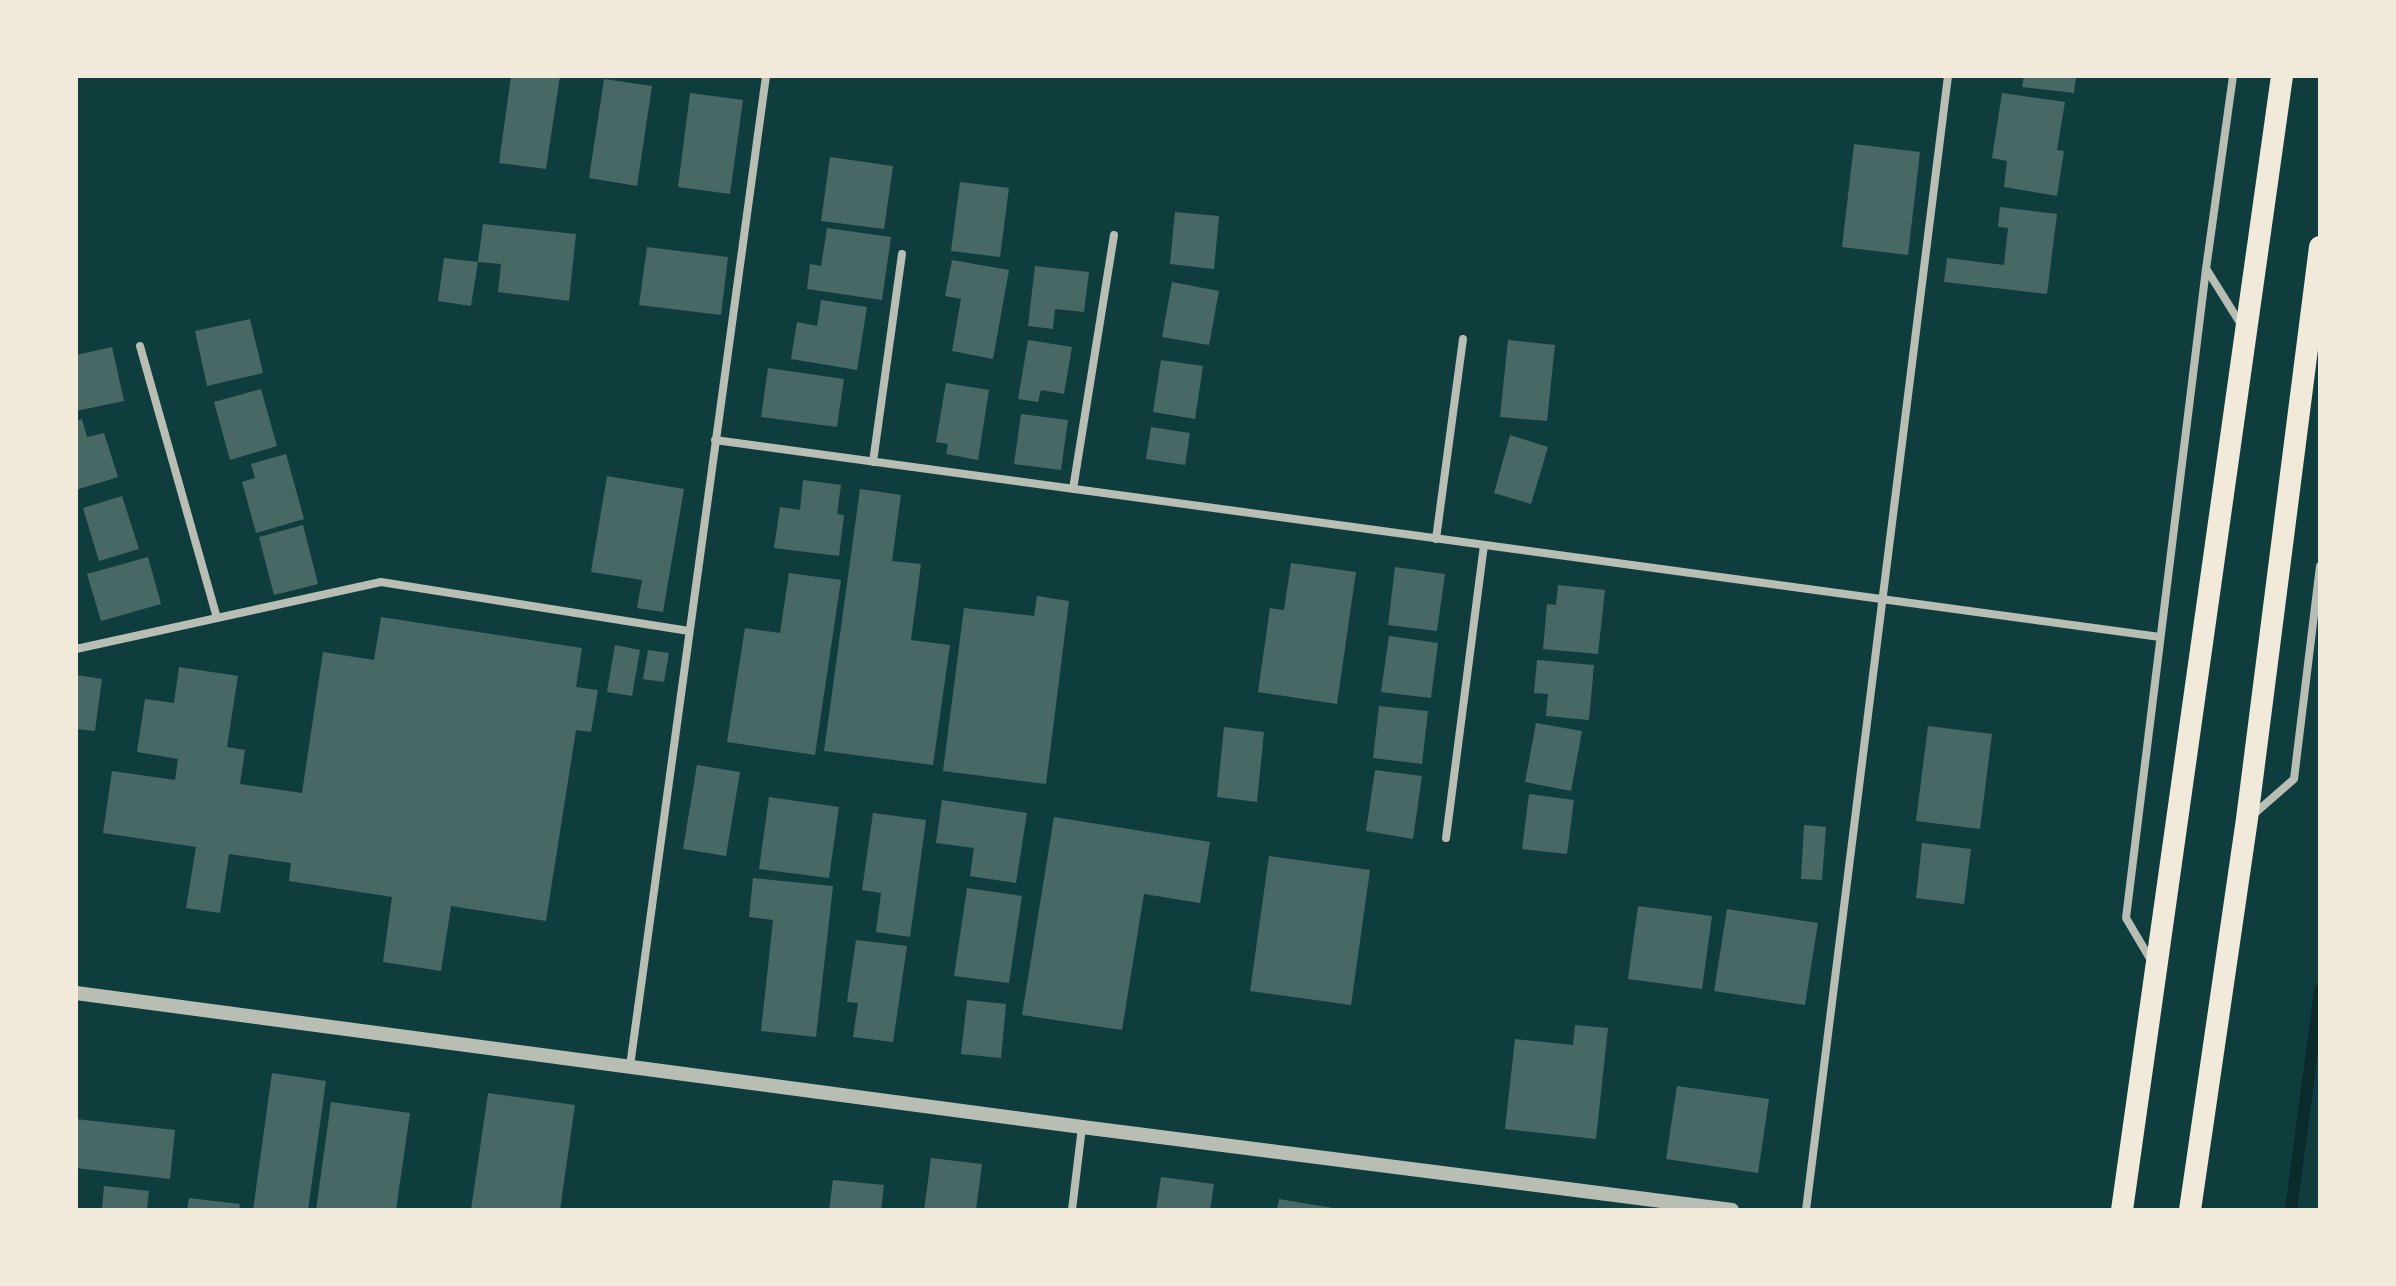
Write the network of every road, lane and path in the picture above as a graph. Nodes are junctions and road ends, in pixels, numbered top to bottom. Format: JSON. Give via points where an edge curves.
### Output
{"nodes":[{"id":1,"x":766,"y":76,"type":"edge"},
{"id":2,"x":1948,"y":76,"type":"edge"},
{"id":3,"x":2233,"y":76,"type":"edge"},
{"id":4,"x":2282,"y":76,"type":"edge"},
{"id":5,"x":1114,"y":235,"type":"dead end"},
{"id":6,"x":902,"y":254,"type":"dead end"},
{"id":7,"x":2319,"y":257,"type":"edge"},
{"id":8,"x":2206,"y":269,"type":"junction"},
{"id":9,"x":2247,"y":334,"type":"junction"},
{"id":10,"x":1463,"y":339,"type":"dead end"},
{"id":11,"x":140,"y":346,"type":"dead end"},
{"id":12,"x":715,"y":440,"type":"junction"},
{"id":13,"x":873,"y":462,"type":"junction"},
{"id":14,"x":1073,"y":489,"type":"junction"},
{"id":15,"x":1436,"y":539,"type":"junction"},
{"id":16,"x":1484,"y":545,"type":"junction"},
{"id":17,"x":2320,"y":566,"type":"edge"},
{"id":18,"x":1880,"y":599,"type":"junction"},
{"id":19,"x":217,"y":618,"type":"junction"},
{"id":20,"x":689,"y":631,"type":"junction"},
{"id":21,"x":2160,"y":637,"type":"junction"},
{"id":22,"x":76,"y":649,"type":"edge"},
{"id":23,"x":2309,"y":658,"type":"junction"},
{"id":24,"x":2320,"y":659,"type":"edge"},
{"id":25,"x":2247,"y":819,"type":"junction"},
{"id":26,"x":1446,"y":838,"type":"dead end"},
{"id":27,"x":2157,"y":969,"type":"junction"},
{"id":28,"x":76,"y":993,"type":"edge"},
{"id":29,"x":630,"y":1066,"type":"junction"},
{"id":30,"x":1082,"y":1127,"type":"junction"},
{"id":31,"x":1072,"y":1210,"type":"edge"},
{"id":32,"x":1732,"y":1210,"type":"edge"},
{"id":33,"x":1806,"y":1210,"type":"edge"},
{"id":34,"x":2122,"y":1210,"type":"edge"},
{"id":35,"x":2190,"y":1210,"type":"edge"}],
"edges":[{"from":1,"to":12,"type":"street"},
{"from":2,"to":18,"type":"street"},
{"from":3,"to":8,"type":"street"},
{"from":4,"to":9,"type":"highway"},
{"from":5,"to":14,"type":"street"},
{"from":6,"to":13,"type":"street"},
{"from":7,"to":25,"type":"highway"},
{"from":8,"to":9,"type":"street"},
{"from":8,"to":21,"type":"street"},
{"from":9,"to":27,"type":"highway"},
{"from":10,"to":15,"type":"street"},
{"from":11,"to":19,"type":"street"},
{"from":12,"to":13,"type":"street"},
{"from":12,"to":20,"type":"street"},
{"from":13,"to":14,"type":"street"},
{"from":14,"to":15,"type":"street"},
{"from":15,"to":16,"type":"street"},
{"from":16,"to":18,"type":"street"},
{"from":16,"to":26,"type":"street"},
{"from":17,"to":23,"type":"street"},
{"from":18,"to":21,"type":"street"},
{"from":18,"to":33,"type":"street"},
{"from":19,"to":20,"type":"street","via":[[381,582]]},
{"from":19,"to":22,"type":"street"},
{"from":20,"to":29,"type":"street"},
{"from":21,"to":27,"type":"street","via":[[2126,918]]},
{"from":23,"to":24,"type":"street"},
{"from":23,"to":25,"type":"street","via":[[2294,779]]},
{"from":25,"to":35,"type":"highway"},
{"from":27,"to":34,"type":"highway"},
{"from":28,"to":29,"type":"street"},
{"from":29,"to":30,"type":"street"},
{"from":30,"to":31,"type":"street"},
{"from":30,"to":32,"type":"street"}]}
